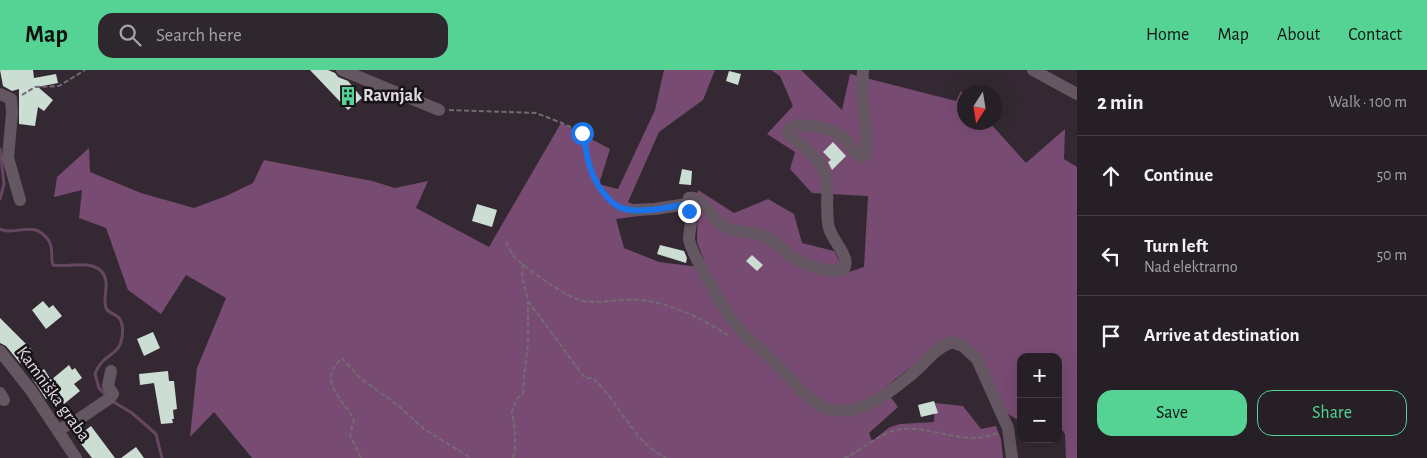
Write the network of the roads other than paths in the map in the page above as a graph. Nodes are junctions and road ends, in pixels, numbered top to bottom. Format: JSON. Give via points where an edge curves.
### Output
{"nodes":[{"id":1,"x":342,"y":70,"type":"edge"},
{"id":2,"x":863,"y":70,"type":"edge"},
{"id":3,"x":1033,"y":70,"type":"edge"},
{"id":4,"x":1077,"y":94,"type":"edge"},
{"id":5,"x":5,"y":96,"type":"edge"},
{"id":6,"x":439,"y":110,"type":"road end"},
{"id":7,"x":20,"y":200,"type":"dead end"},
{"id":8,"x":687,"y":204,"type":"junction"},
{"id":9,"x":633,"y":210,"type":"road end"},
{"id":10,"x":0,"y":351,"type":"edge"},
{"id":11,"x":111,"y":371,"type":"dead end"},
{"id":12,"x":58,"y":430,"type":"junction"},
{"id":13,"x":76,"y":458,"type":"edge"},
{"id":14,"x":1012,"y":458,"type":"edge"}],
"edges":[{"from":1,"to":6,"type":"street"},
{"from":2,"to":8,"type":"street","via":[[865,155],[857,156],[846,140],[820,128],[798,124],[790,127],[788,132],[823,168],[828,224],[831,237],[846,258],[844,269],[823,270],[806,264],[762,235],[734,231],[720,224],[696,197],[689,198]]},
{"from":3,"to":4,"type":"street"},
{"from":5,"to":7,"type":"street","via":[[12,113],[8,158]]},
{"from":8,"to":9,"type":"street"},
{"from":8,"to":14,"type":"street","via":[[691,219],[689,241],[695,256],[736,325],[811,400],[838,411],[855,410],[912,375],[941,346],[952,342],[977,359],[1008,428]]},
{"from":10,"to":12,"type":"street","name":"Kamniška graba"},
{"from":11,"to":12,"type":"street","via":[[108,386],[113,394],[108,400]]},
{"from":12,"to":13,"type":"street","name":"Kamniška graba"}]}
